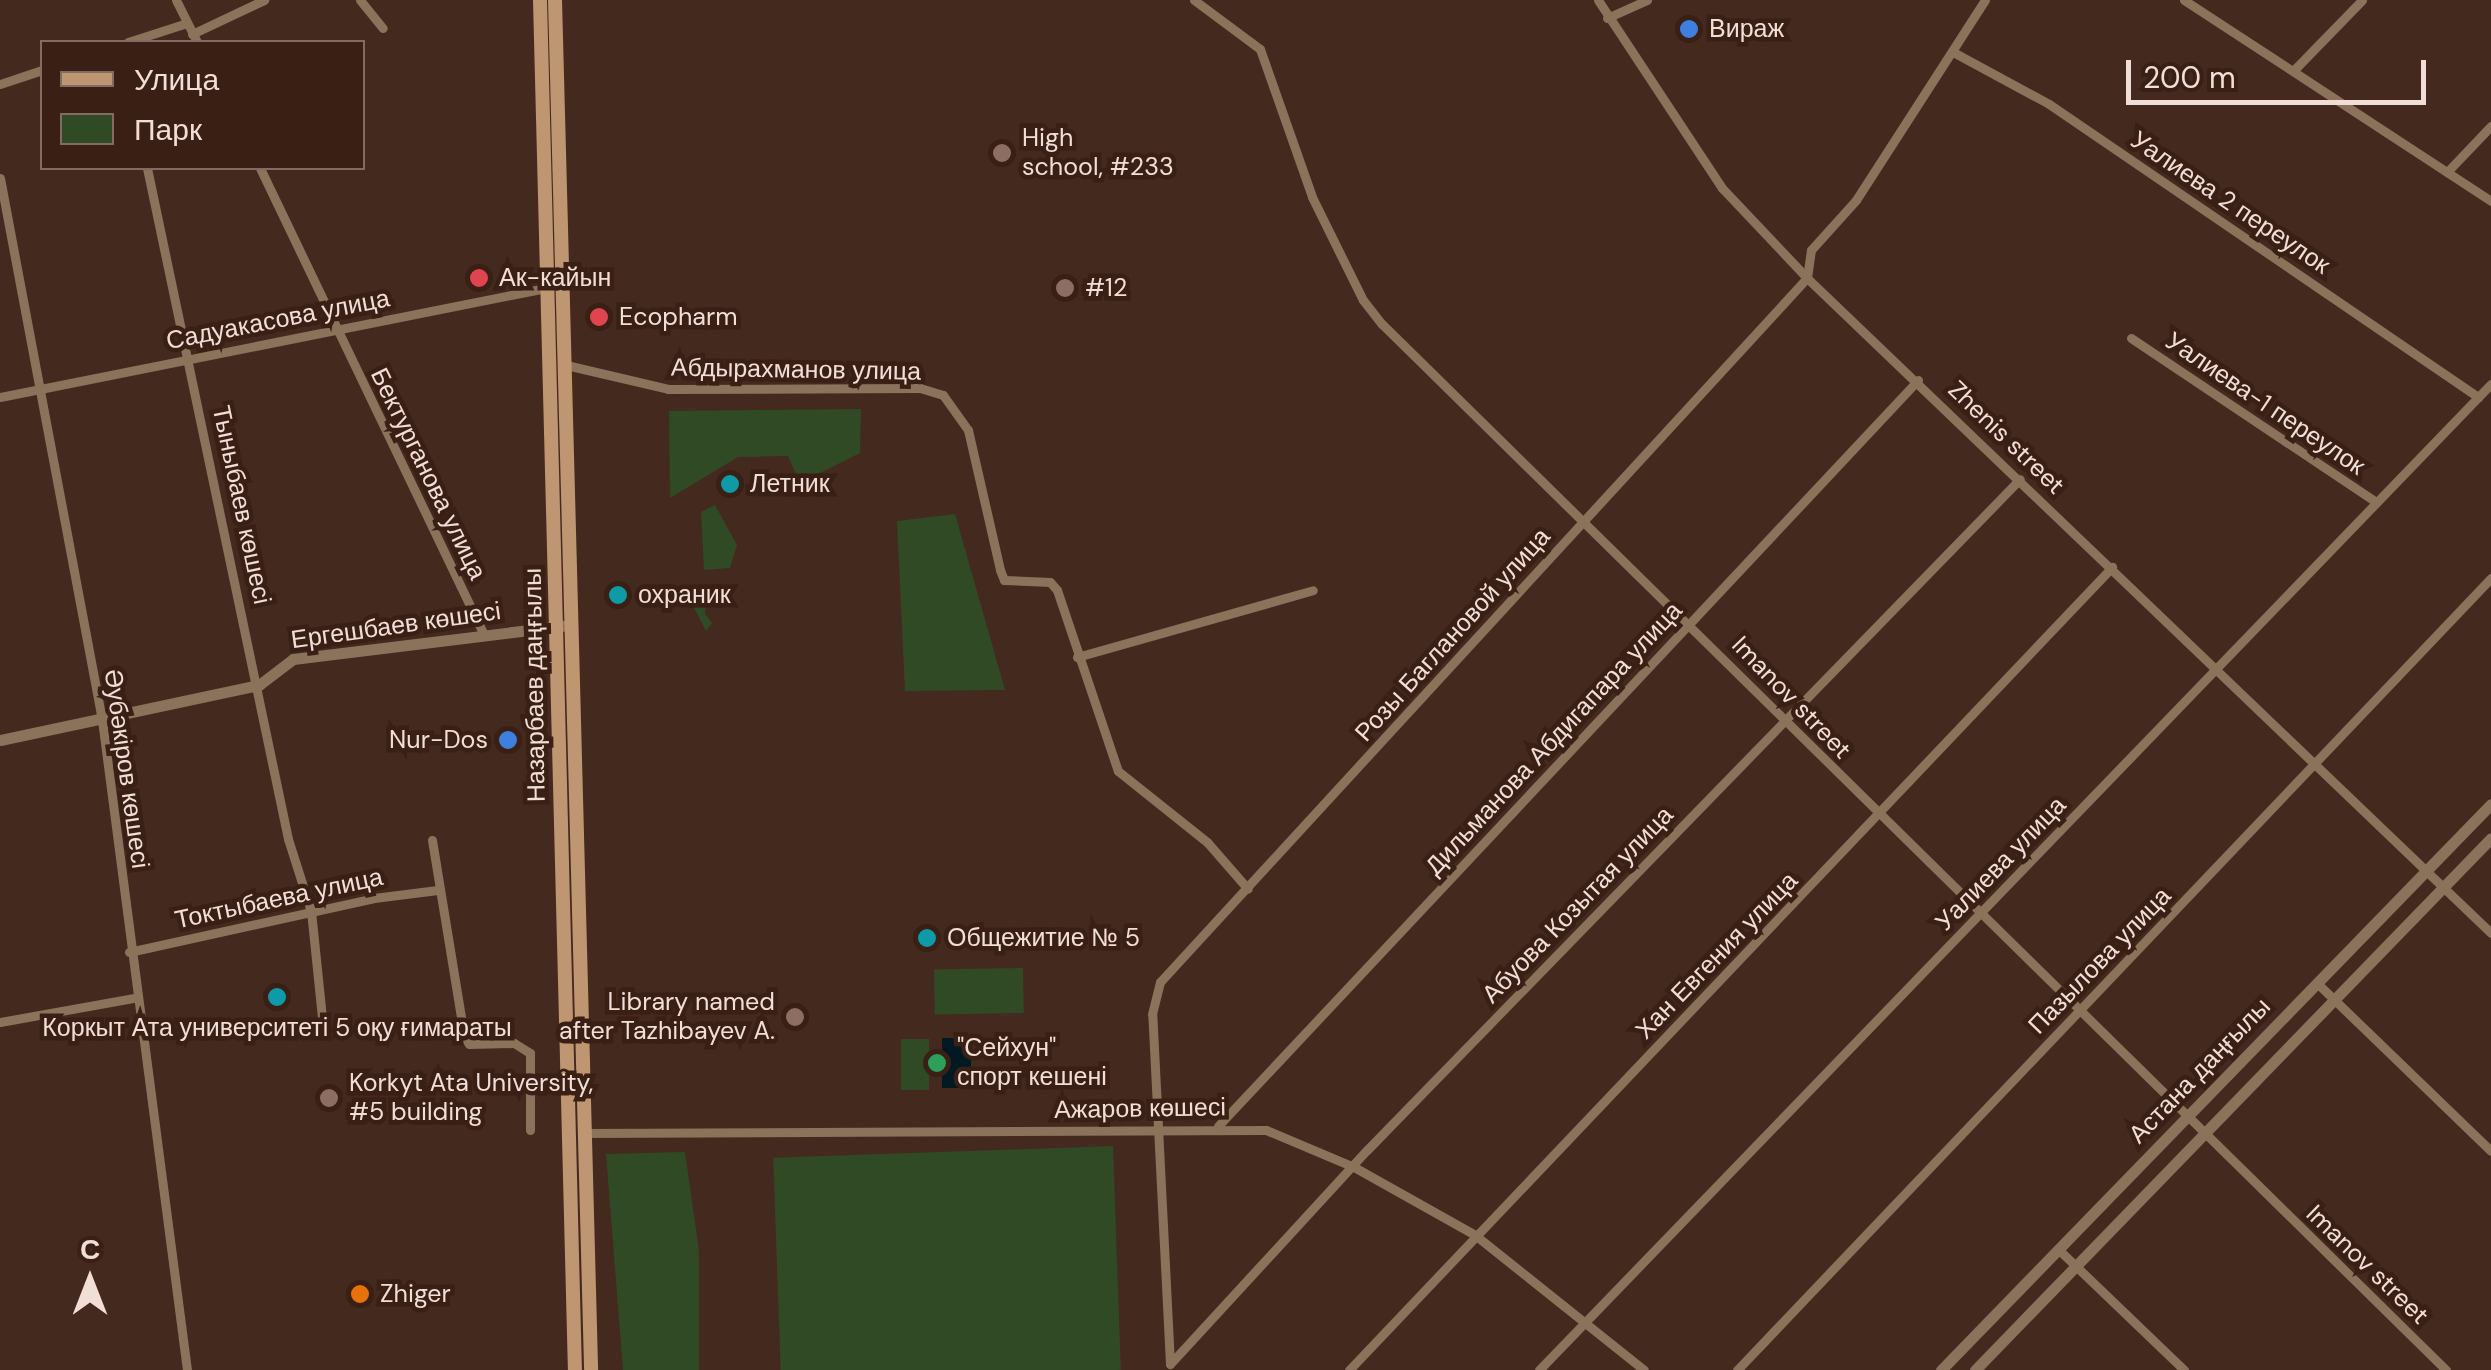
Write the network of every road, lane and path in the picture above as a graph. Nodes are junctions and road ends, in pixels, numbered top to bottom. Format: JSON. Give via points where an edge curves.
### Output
{"nodes":[{"id":1,"x":176,"y":0,"type":"edge"},
{"id":2,"x":264,"y":0,"type":"edge"},
{"id":3,"x":360,"y":0,"type":"edge"},
{"id":4,"x":540,"y":0,"type":"edge"},
{"id":5,"x":555,"y":0,"type":"edge"},
{"id":6,"x":1194,"y":0,"type":"edge"},
{"id":7,"x":1598,"y":0,"type":"edge"},
{"id":8,"x":1647,"y":0,"type":"edge"},
{"id":9,"x":1985,"y":0,"type":"edge"},
{"id":10,"x":2184,"y":0,"type":"edge"},
{"id":11,"x":2362,"y":0,"type":"edge"},
{"id":12,"x":1607,"y":18,"type":"junction"},
{"id":13,"x":383,"y":28,"type":"dead end"},
{"id":14,"x":192,"y":33,"type":"edge"},
{"id":15,"x":142,"y":40,"type":"edge"},
{"id":16,"x":1953,"y":52,"type":"junction"},
{"id":17,"x":40,"y":71,"type":"edge"},
{"id":18,"x":2293,"y":72,"type":"junction"},
{"id":19,"x":0,"y":84,"type":"edge"},
{"id":20,"x":2491,"y":126,"type":"edge"},
{"id":21,"x":148,"y":170,"type":"edge"},
{"id":22,"x":261,"y":170,"type":"edge"},
{"id":23,"x":2446,"y":172,"type":"junction"},
{"id":24,"x":0,"y":178,"type":"edge"},
{"id":25,"x":2491,"y":202,"type":"edge"},
{"id":26,"x":1807,"y":278,"type":"junction"},
{"id":27,"x":564,"y":285,"type":"junction"},
{"id":28,"x":546,"y":287,"type":"junction"},
{"id":29,"x":341,"y":326,"type":"junction"},
{"id":30,"x":2131,"y":338,"type":"dead end"},
{"id":31,"x":189,"y":358,"type":"junction"},
{"id":32,"x":566,"y":364,"type":"junction"},
{"id":33,"x":1918,"y":380,"type":"junction"},
{"id":34,"x":2491,"y":384,"type":"edge"},
{"id":35,"x":44,"y":388,"type":"junction"},
{"id":36,"x":0,"y":397,"type":"edge"},
{"id":37,"x":2478,"y":398,"type":"junction"},
{"id":38,"x":2020,"y":479,"type":"junction"},
{"id":39,"x":2376,"y":502,"type":"junction"},
{"id":40,"x":1580,"y":525,"type":"junction"},
{"id":41,"x":2112,"y":567,"type":"junction"},
{"id":42,"x":2491,"y":578,"type":"edge"},
{"id":43,"x":1313,"y":590,"type":"dead end"},
{"id":44,"x":1691,"y":622,"type":"junction"},
{"id":45,"x":565,"y":626,"type":"junction"},
{"id":46,"x":484,"y":635,"type":"junction"},
{"id":47,"x":1077,"y":657,"type":"junction"},
{"id":48,"x":2215,"y":667,"type":"junction"},
{"id":49,"x":260,"y":685,"type":"junction"},
{"id":50,"x":102,"y":720,"type":"junction"},
{"id":51,"x":1783,"y":724,"type":"junction"},
{"id":52,"x":0,"y":740,"type":"edge"},
{"id":53,"x":2316,"y":763,"type":"junction"},
{"id":54,"x":2491,"y":804,"type":"edge"},
{"id":55,"x":1879,"y":815,"type":"junction"},
{"id":56,"x":2491,"y":838,"type":"edge"},
{"id":57,"x":432,"y":840,"type":"dead end"},
{"id":58,"x":2426,"y":872,"type":"junction"},
{"id":59,"x":2443,"y":887,"type":"junction"},
{"id":60,"x":1248,"y":889,"type":"junction"},
{"id":61,"x":438,"y":890,"type":"junction"},
{"id":62,"x":311,"y":911,"type":"junction"},
{"id":63,"x":1982,"y":913,"type":"junction"},
{"id":64,"x":2491,"y":933,"type":"edge"},
{"id":65,"x":129,"y":952,"type":"junction"},
{"id":66,"x":2318,"y":984,"type":"junction"},
{"id":67,"x":134,"y":998,"type":"junction"},
{"id":68,"x":2334,"y":1000,"type":"junction"},
{"id":69,"x":2081,"y":1010,"type":"junction"},
{"id":70,"x":0,"y":1022,"type":"edge"},
{"id":71,"x":323,"y":1027,"type":"dead end"},
{"id":72,"x":2187,"y":1116,"type":"junction"},
{"id":73,"x":1218,"y":1126,"type":"junction"},
{"id":74,"x":1161,"y":1129,"type":"junction"},
{"id":75,"x":530,"y":1130,"type":"dead end"},
{"id":76,"x":580,"y":1132,"type":"junction"},
{"id":77,"x":564,"y":1133,"type":"junction"},
{"id":78,"x":2203,"y":1133,"type":"junction"},
{"id":79,"x":2491,"y":1151,"type":"edge"},
{"id":80,"x":1354,"y":1167,"type":"junction"},
{"id":81,"x":1476,"y":1235,"type":"junction"},
{"id":82,"x":2058,"y":1249,"type":"junction"},
{"id":83,"x":2076,"y":1265,"type":"junction"},
{"id":84,"x":1586,"y":1321,"type":"junction"},
{"id":85,"x":1170,"y":1364,"type":"joint"},
{"id":86,"x":186,"y":1370,"type":"edge"},
{"id":87,"x":575,"y":1370,"type":"edge"},
{"id":88,"x":592,"y":1370,"type":"edge"},
{"id":89,"x":1348,"y":1370,"type":"edge"},
{"id":90,"x":1539,"y":1370,"type":"edge"},
{"id":91,"x":1644,"y":1370,"type":"edge"},
{"id":92,"x":1737,"y":1370,"type":"edge"},
{"id":93,"x":1941,"y":1370,"type":"edge"},
{"id":94,"x":1974,"y":1370,"type":"edge"},
{"id":95,"x":2184,"y":1370,"type":"edge"},
{"id":96,"x":2446,"y":1370,"type":"edge"}],
"edges":[{"from":1,"to":14,"type":"street"},
{"from":2,"to":14,"type":"street"},
{"from":3,"to":13,"type":"street"},
{"from":4,"to":28,"type":"main road","name":"Назарбаев даңғылы"},
{"from":5,"to":27,"type":"main road","name":"Назарбаев даңғылы"},
{"from":6,"to":40,"type":"street","name":"Imanov street","via":[[1260,49],[1312,197],[1362,300]]},
{"from":7,"to":12,"type":"street","name":"Zhenis street"},
{"from":8,"to":12,"type":"street"},
{"from":9,"to":16,"type":"street","name":"Розы Баглановой улица"},
{"from":10,"to":18,"type":"street"},
{"from":11,"to":18,"type":"street"},
{"from":12,"to":26,"type":"street","name":"Zhenis street","via":[[1722,188]]},
{"from":14,"to":15,"type":"street"},
{"from":16,"to":26,"type":"street","name":"Розы Баглановой улица","via":[[1856,200],[1811,250]]},
{"from":16,"to":37,"type":"street","name":"Уалиева 2 переулок","via":[[2049,104]]},
{"from":17,"to":19,"type":"street"},
{"from":18,"to":23,"type":"street"},
{"from":20,"to":23,"type":"street"},
{"from":21,"to":31,"type":"street","name":"Тыныбаев көшесі"},
{"from":22,"to":29,"type":"street","name":"Бектурганова улица"},
{"from":23,"to":25,"type":"street"},
{"from":24,"to":35,"type":"street","name":"Әубәкіров көшесі"},
{"from":26,"to":33,"type":"street","name":"Zhenis street"},
{"from":26,"to":40,"type":"street","name":"Розы Баглановой улица"},
{"from":27,"to":28,"type":"street","name":"Садуакасова улица"},
{"from":27,"to":32,"type":"main road","name":"Назарбаев даңғылы"},
{"from":28,"to":29,"type":"street","name":"Садуакасова улица"},
{"from":28,"to":45,"type":"main road","name":"Назарбаев даңғылы"},
{"from":29,"to":31,"type":"street","name":"Садуакасова улица"},
{"from":29,"to":46,"type":"street","name":"Бектурганова улица","via":[[361,386]]},
{"from":30,"to":39,"type":"street","name":"Уалиева-1 переулок"},
{"from":31,"to":35,"type":"street","name":"Садуакасова улица"},
{"from":31,"to":49,"type":"street","name":"Тыныбаев көшесі"},
{"from":32,"to":45,"type":"main road","name":"Назарбаев даңғылы"},
{"from":32,"to":47,"type":"street","name":"Абдырахманов улица","via":[[668,389],[920,388],[943,394],[968,430],[1004,580],[1050,582]]},
{"from":33,"to":38,"type":"street","name":"Zhenis street"},
{"from":33,"to":44,"type":"street","name":"Дильманова Абдигапара улица"},
{"from":34,"to":37,"type":"street","name":"Уалиева улица"},
{"from":35,"to":36,"type":"street","name":"Садуакасова улица"},
{"from":35,"to":50,"type":"street","name":"Әубәкіров көшесі"},
{"from":37,"to":39,"type":"street","name":"Уалиева улица"},
{"from":38,"to":41,"type":"street","name":"Zhenis street"},
{"from":38,"to":51,"type":"street","name":"Абуова Козытая улица"},
{"from":39,"to":48,"type":"street","name":"Уалиева улица"},
{"from":40,"to":44,"type":"street","name":"Imanov street"},
{"from":40,"to":60,"type":"street","name":"Розы Баглановой улица"},
{"from":41,"to":48,"type":"street","name":"Zhenis street"},
{"from":41,"to":55,"type":"street","name":"Хан Евгения улица"},
{"from":42,"to":53,"type":"street","name":"Пазылова улица"},
{"from":43,"to":47,"type":"street"},
{"from":44,"to":51,"type":"street","name":"Imanov street"},
{"from":44,"to":73,"type":"street","name":"Дильманова Абдигапара улица"},
{"from":45,"to":46,"type":"street","name":"Ергешбаев көшесі"},
{"from":45,"to":76,"type":"main road","name":"Назарбаев даңғылы"},
{"from":45,"to":77,"type":"main road","name":"Назарбаев даңғылы"},
{"from":46,"to":49,"type":"street","name":"Ергешбаев көшесі","via":[[293,659]]},
{"from":47,"to":60,"type":"street","name":"Абдырахманов улица","via":[[1118,771],[1207,842]]},
{"from":48,"to":53,"type":"street","name":"Zhenis street"},
{"from":48,"to":63,"type":"street","name":"Уалиева улица"},
{"from":49,"to":50,"type":"street","name":"Ергешбаев көшесі"},
{"from":49,"to":62,"type":"street","name":"Тыныбаев көшесі","via":[[288,839]]},
{"from":50,"to":52,"type":"street","name":"Ергешбаев көшесі"},
{"from":50,"to":65,"type":"street","name":"Әубәкіров көшесі"},
{"from":51,"to":55,"type":"street","name":"Imanov street"},
{"from":51,"to":80,"type":"street","name":"Абуова Козытая улица"},
{"from":53,"to":58,"type":"street","name":"Zhenis street"},
{"from":53,"to":69,"type":"street","name":"Пазылова улица"},
{"from":54,"to":58,"type":"street","name":"Астана даңғылы"},
{"from":55,"to":63,"type":"street","name":"Imanov street"},
{"from":55,"to":81,"type":"street","name":"Хан Евгения улица"},
{"from":56,"to":59,"type":"street","name":"Астана даңғылы"},
{"from":57,"to":61,"type":"street"},
{"from":58,"to":59,"type":"street","name":"Zhenis street"},
{"from":58,"to":66,"type":"street","name":"Астана даңғылы"},
{"from":59,"to":64,"type":"street","name":"Zhenis street"},
{"from":59,"to":68,"type":"street","name":"Астана даңғылы"},
{"from":60,"to":74,"type":"street","name":"Розы Баглановой улица","via":[[1152,998]]},
{"from":61,"to":62,"type":"street","name":"Токтыбаева улица"},
{"from":61,"to":75,"type":"street","via":[[464,1036],[469,1044],[514,1043],[530,1054]]},
{"from":62,"to":65,"type":"street","name":"Токтыбаева улица"},
{"from":62,"to":71,"type":"street","name":"Тыныбаев көшесі"},
{"from":63,"to":69,"type":"street","name":"Imanov street"},
{"from":63,"to":84,"type":"street","name":"Уалиева улица"},
{"from":65,"to":67,"type":"street","name":"Әубәкіров көшесі"},
{"from":66,"to":68,"type":"street"},
{"from":66,"to":72,"type":"street","name":"Астана даңғылы"},
{"from":67,"to":70,"type":"street"},
{"from":67,"to":86,"type":"street","name":"Әубәкіров көшесі"},
{"from":68,"to":78,"type":"street","name":"Астана даңғылы"},
{"from":68,"to":79,"type":"street"},
{"from":69,"to":72,"type":"street","name":"Imanov street"},
{"from":69,"to":92,"type":"street","name":"Пазылова улица"},
{"from":72,"to":78,"type":"street","name":"Imanov street"},
{"from":72,"to":82,"type":"street","name":"Астана даңғылы"},
{"from":73,"to":74,"type":"street","name":"Ажаров көшесі"},
{"from":73,"to":80,"type":"street","name":"Ажаров көшесі","via":[[1293,1138]]},
{"from":74,"to":76,"type":"street","name":"Ажаров көшесі"},
{"from":74,"to":85,"type":"street","name":"Розы Баглановой улица"},
{"from":76,"to":77,"type":"street","name":"Ажаров көшесі"},
{"from":76,"to":88,"type":"main road","name":"Назарбаев даңғылы"},
{"from":77,"to":87,"type":"main road","name":"Назарбаев даңғылы"},
{"from":78,"to":83,"type":"street","name":"Астана даңғылы"},
{"from":78,"to":96,"type":"street","name":"Imanov street"},
{"from":80,"to":81,"type":"street","name":"Ажаров көшесі"},
{"from":80,"to":85,"type":"street","name":"Абуова Козытая улица"},
{"from":81,"to":84,"type":"street","name":"Ажаров көшесі"},
{"from":81,"to":89,"type":"street","name":"Хан Евгения улица"},
{"from":82,"to":83,"type":"street"},
{"from":82,"to":93,"type":"street","name":"Астана даңғылы"},
{"from":83,"to":94,"type":"street","name":"Астана даңғылы"},
{"from":83,"to":95,"type":"street"},
{"from":84,"to":90,"type":"street","name":"Уалиева улица"},
{"from":84,"to":91,"type":"street","name":"Ажаров көшесі"}]}
